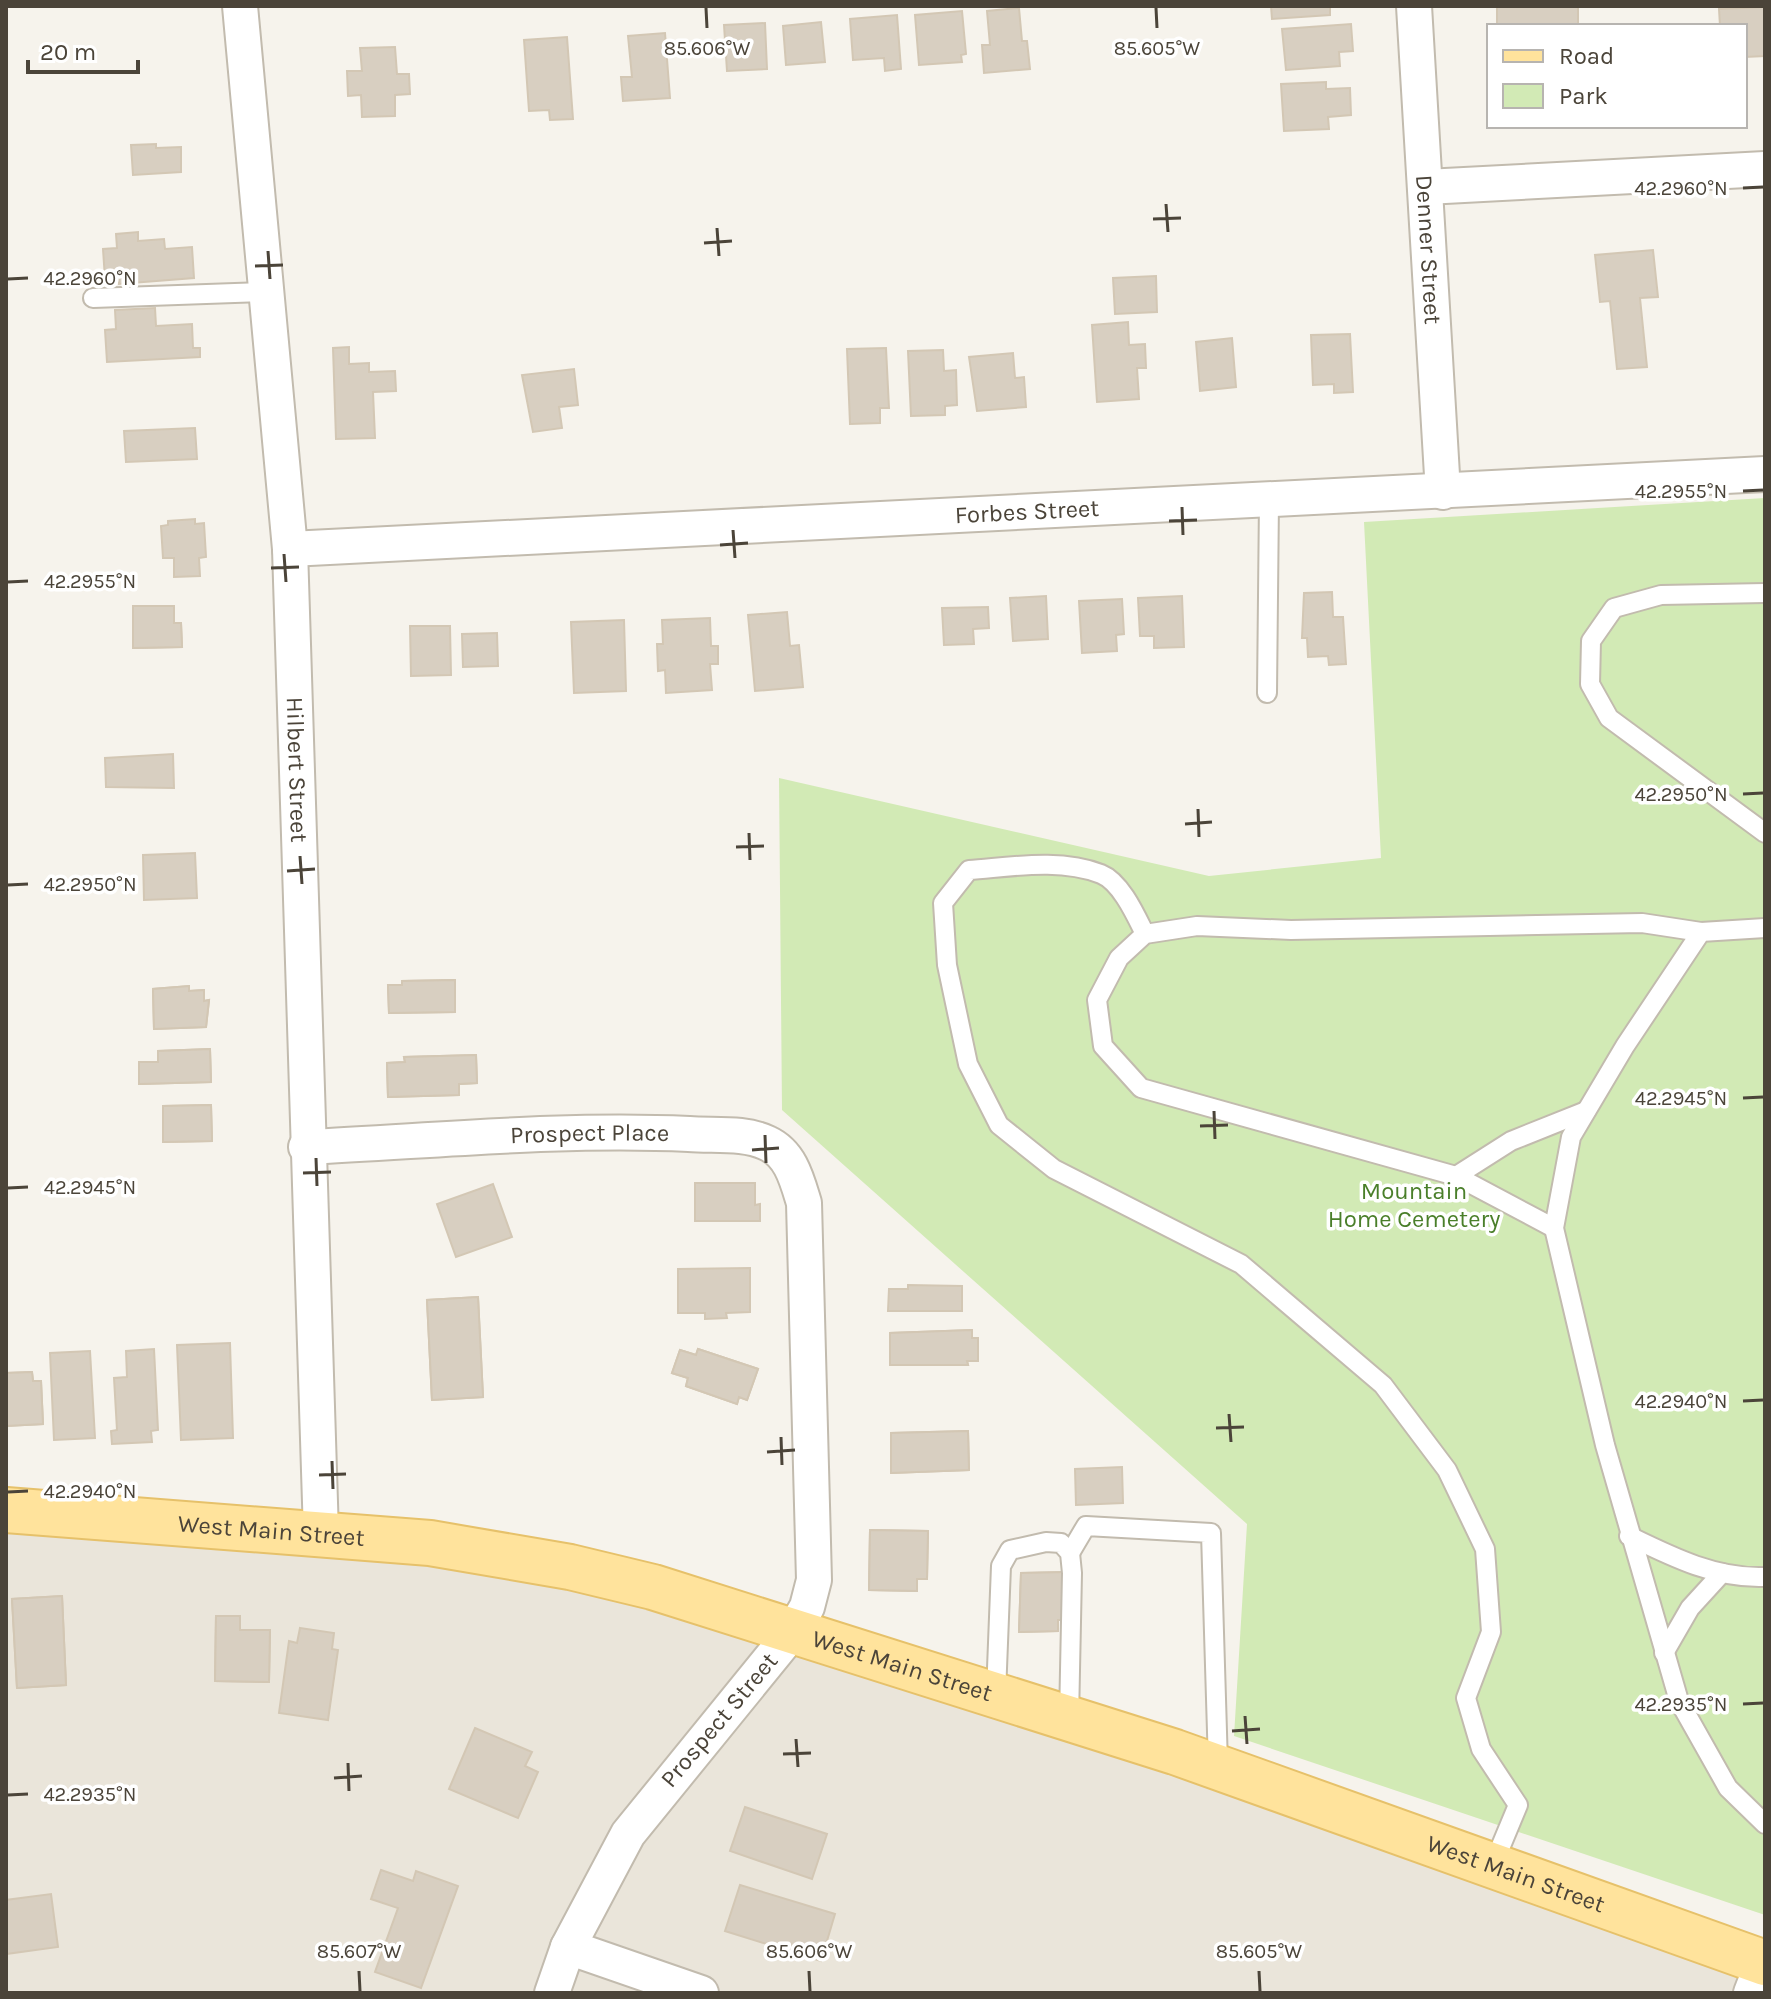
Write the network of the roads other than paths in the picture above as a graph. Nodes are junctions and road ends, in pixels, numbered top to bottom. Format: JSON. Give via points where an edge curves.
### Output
{"nodes":[{"id":1,"x":240,"y":6,"type":"edge"},
{"id":2,"x":1414,"y":6,"type":"edge"},
{"id":3,"x":1765,"y":169,"type":"edge"},
{"id":4,"x":1426,"y":187,"type":"junction"},
{"id":5,"x":266,"y":292,"type":"junction"},
{"id":6,"x":93,"y":298,"type":"dead end"},
{"id":7,"x":1765,"y":474,"type":"edge"},
{"id":8,"x":1443,"y":492,"type":"junction"},
{"id":9,"x":1269,"y":500,"type":"junction"},
{"id":10,"x":290,"y":549,"type":"junction"},
{"id":11,"x":1765,"y":593,"type":"edge"},
{"id":12,"x":1267,"y":693,"type":"dead end"},
{"id":13,"x":1765,"y":833,"type":"edge"},
{"id":14,"x":1765,"y":928,"type":"edge"},
{"id":15,"x":1701,"y":932,"type":"junction"},
{"id":16,"x":1145,"y":934,"type":"junction"},
{"id":17,"x":1586,"y":1111,"type":"junction"},
{"id":18,"x":306,"y":1147,"type":"junction"},
{"id":19,"x":1456,"y":1176,"type":"junction"},
{"id":20,"x":1554,"y":1228,"type":"junction"},
{"id":21,"x":805,"y":1236,"type":"joint"},
{"id":22,"x":6,"y":1510,"type":"edge"},
{"id":23,"x":321,"y":1534,"type":"junction"},
{"id":24,"x":1629,"y":1536,"type":"junction"},
{"id":25,"x":1070,"y":1553,"type":"junction"},
{"id":26,"x":1722,"y":1573,"type":"junction"},
{"id":27,"x":1765,"y":1577,"type":"edge"},
{"id":28,"x":793,"y":1631,"type":"junction"},
{"id":29,"x":1664,"y":1653,"type":"junction"},
{"id":30,"x":996,"y":1697,"type":"junction"},
{"id":31,"x":1069,"y":1719,"type":"junction"},
{"id":32,"x":1218,"y":1767,"type":"junction"},
{"id":33,"x":1765,"y":1824,"type":"edge"},
{"id":34,"x":1493,"y":1865,"type":"junction"},
{"id":35,"x":568,"y":1947,"type":"junction"},
{"id":36,"x":1760,"y":1973,"type":"edge"},
{"id":37,"x":552,"y":1993,"type":"edge"},
{"id":38,"x":701,"y":1993,"type":"edge"}],
"edges":[{"from":1,"to":5,"type":"street","name":"Hilbert Street"},
{"from":2,"to":4,"type":"street","name":"Denner Street"},
{"from":3,"to":4,"type":"street"},
{"from":4,"to":8,"type":"street","name":"Denner Street"},
{"from":5,"to":6,"type":"lane"},
{"from":5,"to":10,"type":"street","name":"Hilbert Street"},
{"from":7,"to":8,"type":"street","name":"Forbes Street"},
{"from":8,"to":9,"type":"street","name":"Forbes Street"},
{"from":9,"to":10,"type":"street","name":"Forbes Street"},
{"from":9,"to":12,"type":"lane"},
{"from":10,"to":18,"type":"street","name":"Hilbert Street"},
{"from":11,"to":13,"type":"lane","via":[[1661,595],[1614,608],[1591,641],[1590,684],[1609,718]]},
{"from":14,"to":15,"type":"lane"},
{"from":15,"to":16,"type":"lane","via":[[1642,923],[1307,930],[1197,926]]},
{"from":15,"to":17,"type":"lane"},
{"from":16,"to":19,"type":"lane","via":[[1119,958],[1097,1000],[1103,1046],[1141,1088]]},
{"from":16,"to":34,"type":"lane","via":[[1133,908],[1103,875],[1040,864],[969,870],[943,903],[947,965],[968,1064],[999,1125],[1054,1169],[1241,1264],[1383,1385],[1447,1470],[1485,1549],[1491,1632],[1466,1698],[1481,1749],[1518,1805]]},
{"from":17,"to":19,"type":"lane","via":[[1511,1141]]},
{"from":17,"to":20,"type":"lane","via":[[1571,1137]]},
{"from":18,"to":21,"type":"street","name":"Prospect Place","via":[[616,1131],[739,1137],[767,1143],[794,1169],[804,1203]]},
{"from":18,"to":23,"type":"street","name":"Hilbert Street"},
{"from":19,"to":20,"type":"lane"},
{"from":20,"to":24,"type":"lane"},
{"from":21,"to":28,"type":"street","name":"Prospect Street","via":[[814,1580]]},
{"from":22,"to":23,"type":"main road","name":"West Main Street"},
{"from":23,"to":28,"type":"main road","name":"West Main Street","via":[[430,1543],[581,1569]]},
{"from":24,"to":26,"type":"lane","via":[[1675,1559]]},
{"from":24,"to":29,"type":"lane"},
{"from":25,"to":30,"type":"lane","via":[[1061,1543],[1025,1545],[1010,1550],[1001,1566]]},
{"from":25,"to":31,"type":"lane"},
{"from":25,"to":32,"type":"lane","via":[[1086,1526],[1211,1533]]},
{"from":26,"to":27,"type":"lane"},
{"from":26,"to":29,"type":"lane","via":[[1690,1608]]},
{"from":28,"to":30,"type":"main road","name":"West Main Street"},
{"from":28,"to":35,"type":"street","name":"Prospect Street","via":[[628,1834]]},
{"from":29,"to":33,"type":"lane","via":[[1679,1701],[1728,1788]]},
{"from":30,"to":31,"type":"main road","name":"West Main Street"},
{"from":31,"to":32,"type":"main road","name":"West Main Street"},
{"from":32,"to":34,"type":"main road","name":"West Main Street"},
{"from":34,"to":36,"type":"main road","name":"West Main Street"},
{"from":35,"to":37,"type":"street","name":"Prospect Street"},
{"from":35,"to":38,"type":"street"}]}
